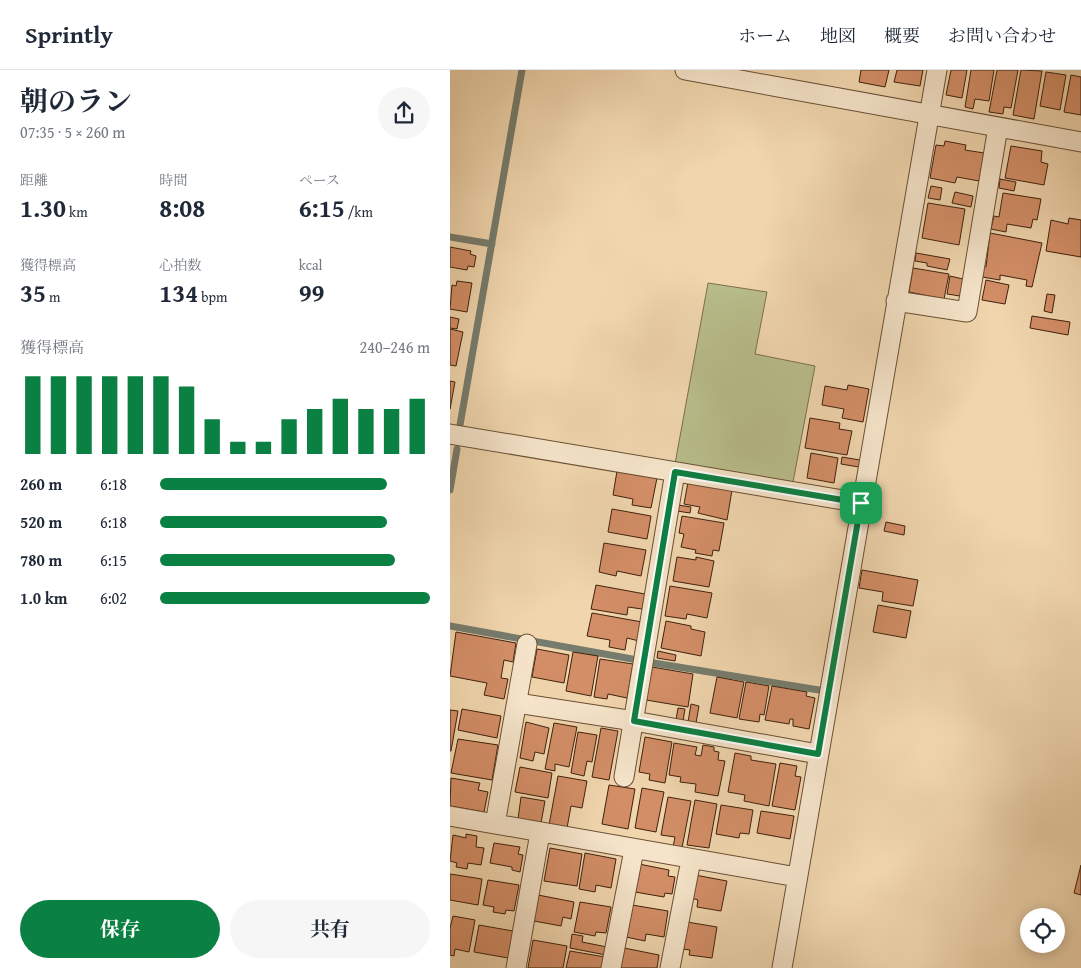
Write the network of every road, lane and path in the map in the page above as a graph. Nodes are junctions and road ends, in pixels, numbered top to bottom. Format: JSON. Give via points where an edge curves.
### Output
{"nodes":[{"id":1,"x":685,"y":70,"type":"edge"},
{"id":2,"x":937,"y":70,"type":"edge"},
{"id":3,"x":930,"y":114,"type":"junction"},
{"id":4,"x":998,"y":127,"type":"junction"},
{"id":5,"x":1081,"y":142,"type":"edge"},
{"id":6,"x":896,"y":301,"type":"junction"},
{"id":7,"x":450,"y":434,"type":"edge"},
{"id":8,"x":675,"y":472,"type":"junction"},
{"id":9,"x":861,"y":503,"type":"junction"},
{"id":10,"x":527,"y":644,"type":"dead end"},
{"id":11,"x":517,"y":703,"type":"junction"},
{"id":12,"x":634,"y":721,"type":"junction"},
{"id":13,"x":818,"y":754,"type":"junction"},
{"id":14,"x":624,"y":777,"type":"dead end"},
{"id":15,"x":450,"y":816,"type":"edge"},
{"id":16,"x":495,"y":824,"type":"junction"},
{"id":17,"x":540,"y":833,"type":"junction"},
{"id":18,"x":634,"y":850,"type":"junction"},
{"id":19,"x":691,"y":860,"type":"junction"},
{"id":20,"x":797,"y":878,"type":"junction"},
{"id":21,"x":516,"y":968,"type":"edge"},
{"id":22,"x":611,"y":968,"type":"edge"},
{"id":23,"x":670,"y":968,"type":"edge"},
{"id":24,"x":782,"y":968,"type":"edge"}],
"edges":[{"from":1,"to":3,"type":"street"},
{"from":2,"to":3,"type":"street"},
{"from":3,"to":4,"type":"street"},
{"from":3,"to":6,"type":"street"},
{"from":4,"to":5,"type":"street"},
{"from":4,"to":6,"type":"street","via":[[967,312]]},
{"from":6,"to":9,"type":"street"},
{"from":7,"to":8,"type":"street"},
{"from":8,"to":9,"type":"street"},
{"from":8,"to":12,"type":"street"},
{"from":9,"to":13,"type":"street"},
{"from":10,"to":11,"type":"street"},
{"from":11,"to":12,"type":"street"},
{"from":11,"to":16,"type":"street"},
{"from":12,"to":13,"type":"street"},
{"from":12,"to":14,"type":"street"},
{"from":13,"to":20,"type":"street"},
{"from":15,"to":16,"type":"street"},
{"from":16,"to":17,"type":"street"},
{"from":17,"to":18,"type":"street"},
{"from":17,"to":21,"type":"street"},
{"from":18,"to":19,"type":"street"},
{"from":18,"to":22,"type":"street"},
{"from":19,"to":20,"type":"street"},
{"from":19,"to":23,"type":"street"},
{"from":20,"to":24,"type":"street"}]}
